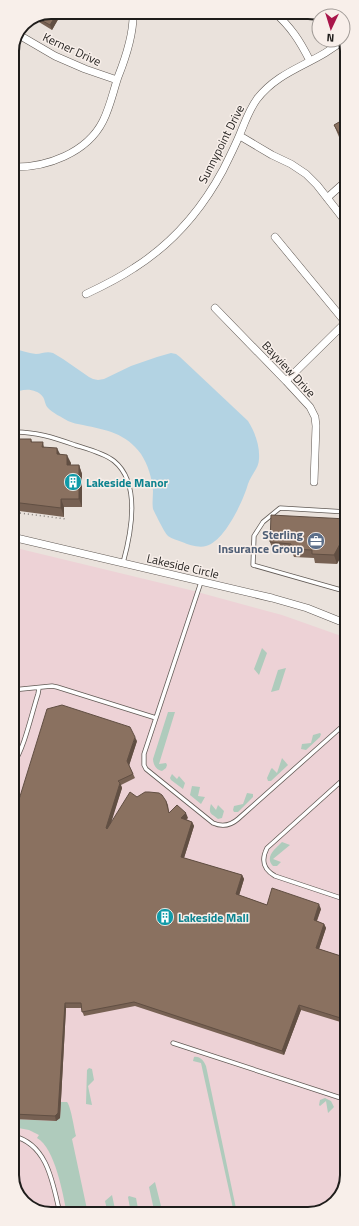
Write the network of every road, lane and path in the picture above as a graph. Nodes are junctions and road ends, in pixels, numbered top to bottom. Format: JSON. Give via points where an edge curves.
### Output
{"nodes":[{"id":1,"x":133,"y":19,"type":"edge"},
{"id":2,"x":281,"y":19,"type":"edge"},
{"id":3,"x":22,"y":36,"type":"edge"},
{"id":4,"x":333,"y":48,"type":"edge"},
{"id":5,"x":310,"y":61,"type":"junction"},
{"id":6,"x":117,"y":80,"type":"junction"},
{"id":7,"x":240,"y":136,"type":"junction"},
{"id":8,"x":19,"y":166,"type":"edge"},
{"id":9,"x":340,"y":186,"type":"edge"},
{"id":10,"x":327,"y":198,"type":"junction"},
{"id":11,"x":340,"y":214,"type":"edge"},
{"id":12,"x":275,"y":237,"type":"dead end"},
{"id":13,"x":86,"y":294,"type":"dead end"},
{"id":14,"x":215,"y":308,"type":"dead end"},
{"id":15,"x":340,"y":315,"type":"edge"},
{"id":16,"x":340,"y":328,"type":"edge"},
{"id":17,"x":286,"y":381,"type":"junction"},
{"id":18,"x":19,"y":432,"type":"edge"},
{"id":19,"x":314,"y":482,"type":"dead end"},
{"id":20,"x":340,"y":512,"type":"edge"},
{"id":21,"x":19,"y":513,"type":"edge"},
{"id":22,"x":66,"y":519,"type":"dead end"},
{"id":23,"x":19,"y":540,"type":"edge"},
{"id":24,"x":123,"y":563,"type":"junction"},
{"id":25,"x":201,"y":582,"type":"junction"},
{"id":26,"x":340,"y":590,"type":"edge"},
{"id":27,"x":340,"y":621,"type":"edge"},
{"id":28,"x":38,"y":688,"type":"junction"},
{"id":29,"x":19,"y":689,"type":"edge"},
{"id":30,"x":156,"y":718,"type":"junction"},
{"id":31,"x":340,"y":728,"type":"edge"},
{"id":32,"x":19,"y":751,"type":"edge"},
{"id":33,"x":340,"y":782,"type":"edge"},
{"id":34,"x":340,"y":898,"type":"edge"},
{"id":35,"x":173,"y":1043,"type":"dead end"},
{"id":36,"x":340,"y":1098,"type":"edge"},
{"id":37,"x":19,"y":1138,"type":"edge"},
{"id":38,"x":58,"y":1207,"type":"edge"}],
"edges":[{"from":1,"to":6,"type":"street","via":[[131,37]]},
{"from":2,"to":5,"type":"street","via":[[299,40]]},
{"from":3,"to":6,"type":"street","name":"Kerner Drive","via":[[61,59]]},
{"from":4,"to":5,"type":"street","name":"Sunnypoint Drive"},
{"from":5,"to":7,"type":"street","name":"Sunnypoint Drive","via":[[270,85],[248,113]]},
{"from":6,"to":8,"type":"street","via":[[103,122],[80,147],[45,164]]},
{"from":7,"to":10,"type":"street","via":[[306,174]]},
{"from":7,"to":13,"type":"street","name":"Sunnypoint Drive","via":[[205,200],[189,221],[155,254],[118,278]]},
{"from":9,"to":10,"type":"street"},
{"from":10,"to":11,"type":"street"},
{"from":12,"to":15,"type":"street"},
{"from":14,"to":17,"type":"street","name":"Bayview Drive"},
{"from":16,"to":17,"type":"street"},
{"from":17,"to":19,"type":"street","name":"Bayview Drive","via":[[310,407],[315,417]]},
{"from":18,"to":24,"type":"lane","via":[[59,439],[102,454],[122,469],[128,481],[132,508]]},
{"from":20,"to":26,"type":"lane","via":[[280,508],[264,522],[254,536],[253,565]]},
{"from":21,"to":22,"type":"path"},
{"from":23,"to":24,"type":"street","name":"Lakeside Circle"},
{"from":24,"to":25,"type":"street","name":"Lakeside Circle"},
{"from":25,"to":27,"type":"street","name":"Lakeside Circle","via":[[295,604]]},
{"from":25,"to":30,"type":"lane"},
{"from":28,"to":29,"type":"lane"},
{"from":28,"to":30,"type":"lane","via":[[65,688]]},
{"from":28,"to":32,"type":"lane"},
{"from":30,"to":31,"type":"lane","via":[[144,754],[146,769],[209,820],[223,826],[233,824]]},
{"from":33,"to":34,"type":"lane","via":[[267,848],[263,857],[266,870],[275,876]]},
{"from":35,"to":36,"type":"lane"},
{"from":37,"to":38,"type":"lane","via":[[37,1149],[46,1164]]}]}
